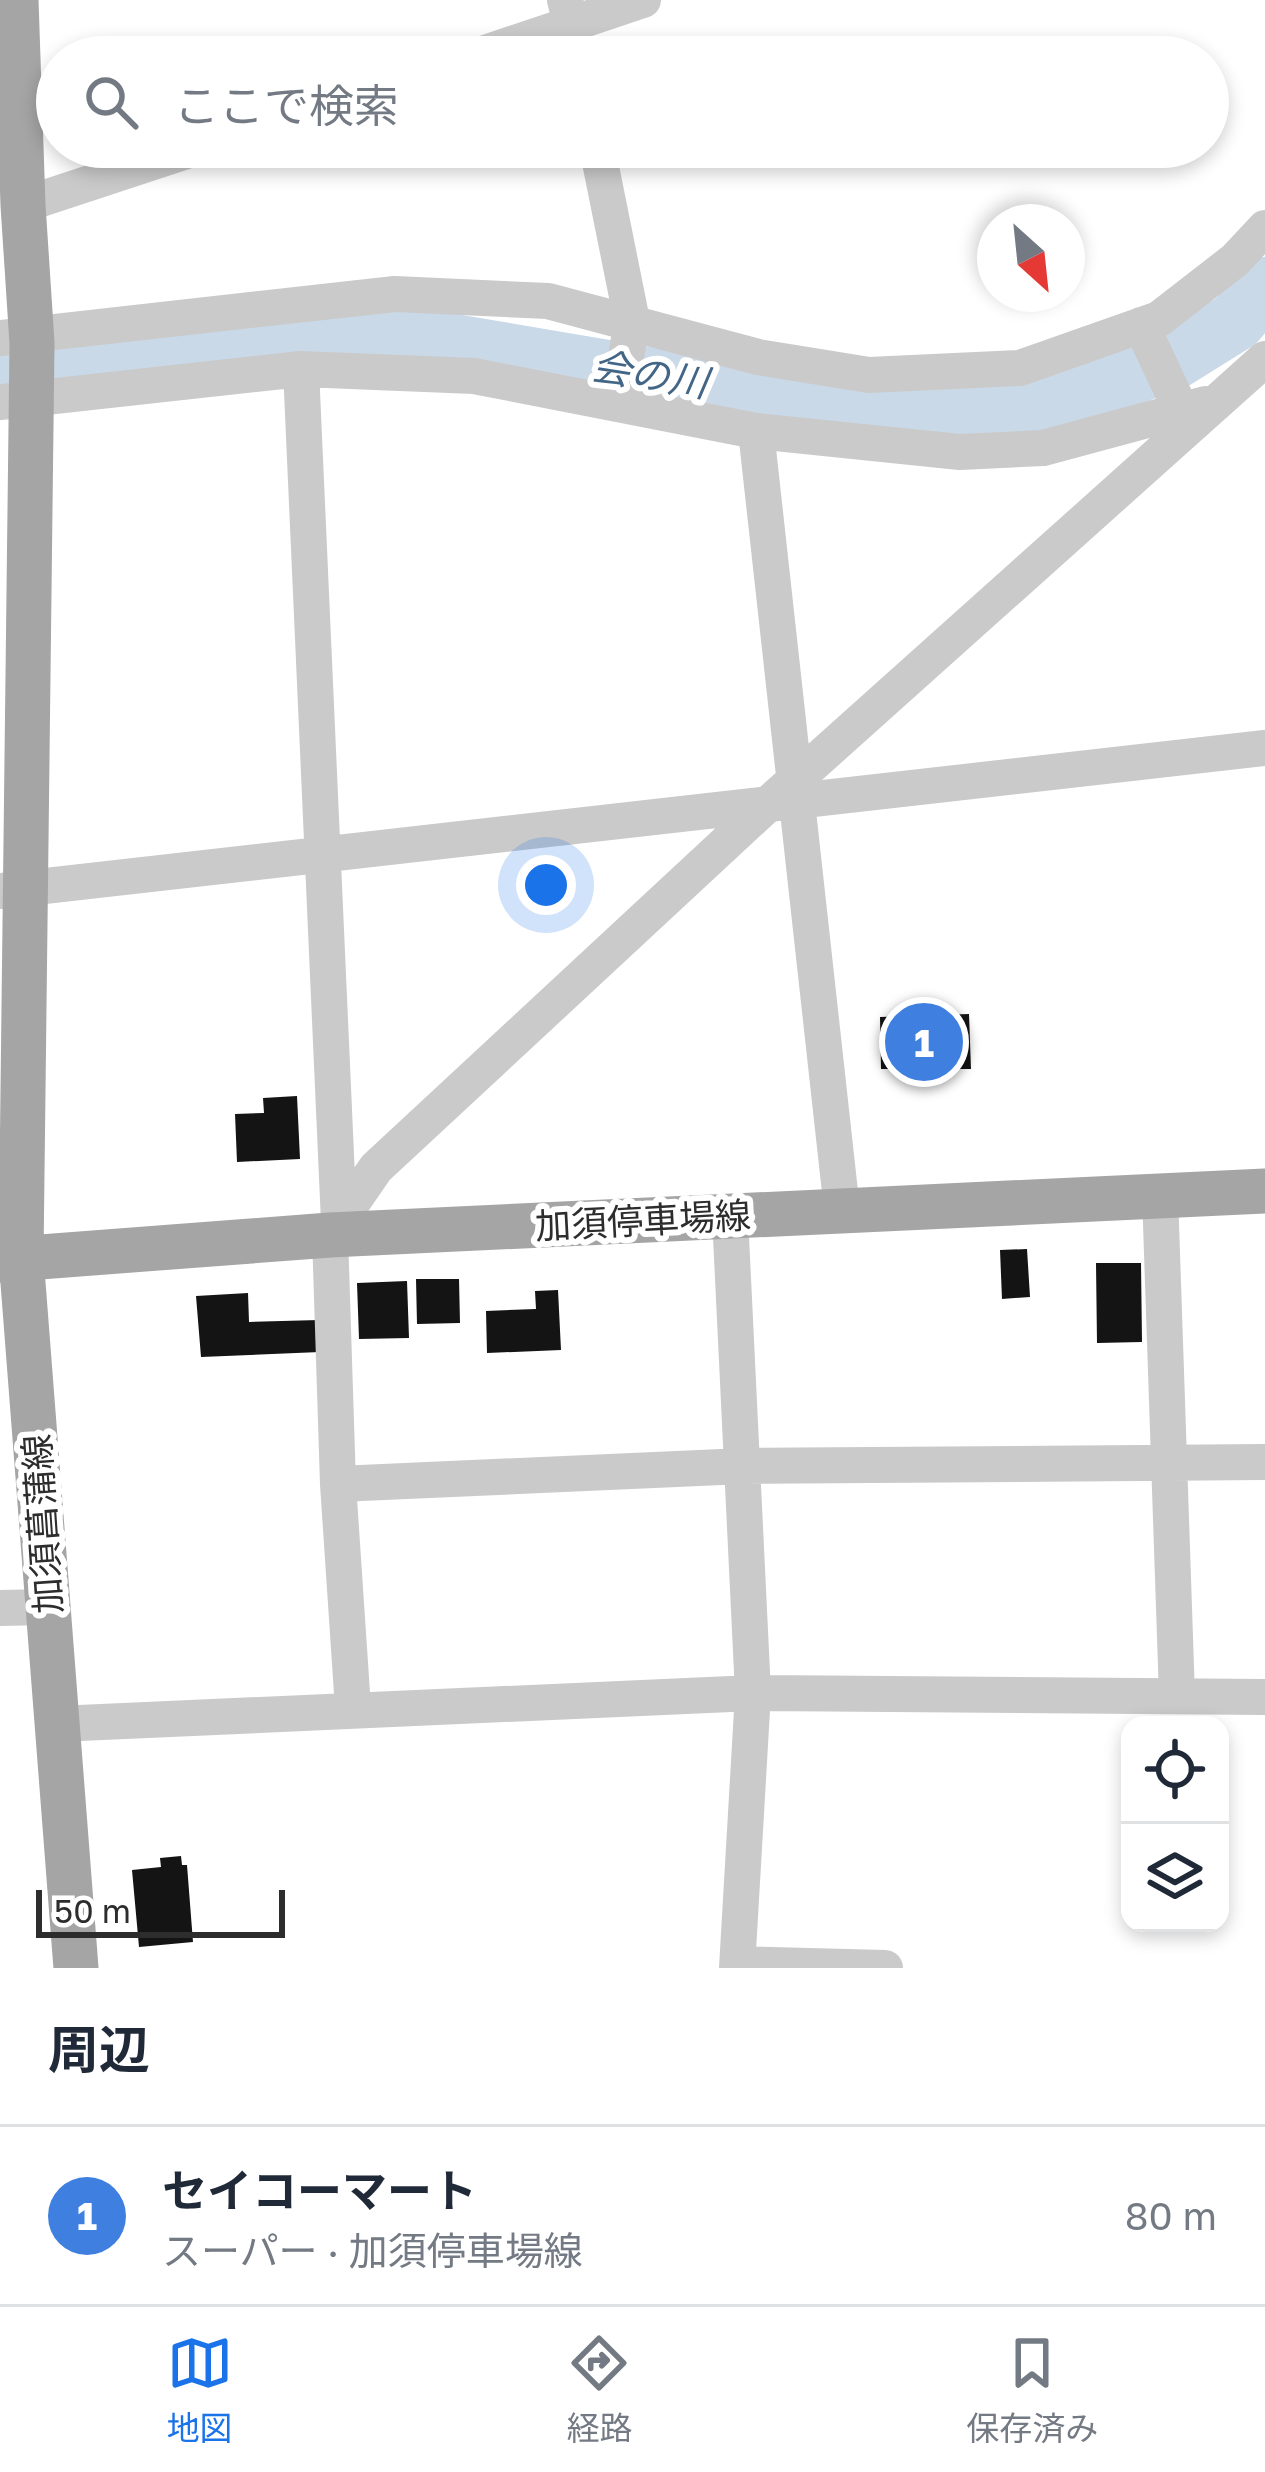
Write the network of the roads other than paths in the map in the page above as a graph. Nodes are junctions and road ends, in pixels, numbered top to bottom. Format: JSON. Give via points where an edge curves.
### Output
{"nodes":[{"id":1,"x":16,"y":0,"type":"edge"},
{"id":2,"x":643,"y":0,"type":"edge"},
{"id":3,"x":572,"y":27,"type":"edge"},
{"id":4,"x":542,"y":36,"type":"edge"},
{"id":5,"x":135,"y":168,"type":"edge"},
{"id":6,"x":601,"y":168,"type":"edge"},
{"id":7,"x":22,"y":205,"type":"junction"},
{"id":8,"x":1265,"y":228,"type":"edge"},
{"id":9,"x":632,"y":321,"type":"junction"},
{"id":10,"x":1141,"y":326,"type":"junction"},
{"id":11,"x":21,"y":338,"type":"edge"},
{"id":12,"x":1265,"y":359,"type":"edge"},
{"id":13,"x":301,"y":369,"type":"junction"},
{"id":14,"x":21,"y":396,"type":"edge"},
{"id":15,"x":618,"y":404,"type":"junction"},
{"id":16,"x":1198,"y":406,"type":"junction"},
{"id":17,"x":755,"y":431,"type":"junction"},
{"id":18,"x":1265,"y":748,"type":"edge"},
{"id":19,"x":786,"y":796,"type":"junction"},
{"id":20,"x":321,"y":855,"type":"junction"},
{"id":21,"x":12,"y":890,"type":"edge"},
{"id":22,"x":1265,"y":1191,"type":"edge"},
{"id":23,"x":1160,"y":1194,"type":"junction"},
{"id":24,"x":842,"y":1210,"type":"junction"},
{"id":25,"x":730,"y":1216,"type":"junction"},
{"id":26,"x":335,"y":1228,"type":"junction"},
{"id":27,"x":10,"y":1259,"type":"edge"},
{"id":28,"x":1265,"y":1462,"type":"edge"},
{"id":29,"x":1169,"y":1465,"type":"junction"},
{"id":30,"x":744,"y":1466,"type":"junction"},
{"id":31,"x":338,"y":1484,"type":"junction"},
{"id":32,"x":48,"y":1607,"type":"junction"},
{"id":33,"x":0,"y":1608,"type":"edge"},
{"id":34,"x":753,"y":1693,"type":"junction"},
{"id":35,"x":1177,"y":1696,"type":"junction"},
{"id":36,"x":1265,"y":1697,"type":"edge"},
{"id":37,"x":353,"y":1708,"type":"junction"},
{"id":38,"x":57,"y":1724,"type":"junction"},
{"id":39,"x":738,"y":1966,"type":"edge"},
{"id":40,"x":76,"y":1968,"type":"edge"},
{"id":41,"x":885,"y":1968,"type":"edge"}],
"edges":[{"from":1,"to":7,"type":"main road","name":"加須菖蒲線"},
{"from":2,"to":3,"type":"street"},
{"from":3,"to":4,"type":"street"},
{"from":5,"to":7,"type":"street"},
{"from":6,"to":9,"type":"street"},
{"from":7,"to":11,"type":"main road","name":"加須菖蒲線"},
{"from":8,"to":10,"type":"street","via":[[1159,320]]},
{"from":9,"to":10,"type":"street","via":[[758,357],[869,375],[1020,368]]},
{"from":9,"to":11,"type":"street","via":[[548,301],[395,294]]},
{"from":9,"to":15,"type":"street"},
{"from":10,"to":16,"type":"street"},
{"from":11,"to":14,"type":"main road","name":"加須菖蒲線"},
{"from":12,"to":16,"type":"street"},
{"from":13,"to":14,"type":"street"},
{"from":13,"to":15,"type":"street","via":[[474,376]]},
{"from":13,"to":20,"type":"street"},
{"from":14,"to":21,"type":"main road","name":"加須菖蒲線"},
{"from":15,"to":17,"type":"street"},
{"from":16,"to":17,"type":"street","via":[[1043,448],[960,452]]},
{"from":16,"to":19,"type":"street"},
{"from":17,"to":19,"type":"street"},
{"from":18,"to":19,"type":"street"},
{"from":19,"to":20,"type":"street"},
{"from":19,"to":24,"type":"street"},
{"from":19,"to":26,"type":"street","via":[[376,1168]]},
{"from":20,"to":21,"type":"street"},
{"from":20,"to":26,"type":"street"},
{"from":21,"to":27,"type":"main road","name":"加須菖蒲線"},
{"from":22,"to":23,"type":"main road","name":"加須停車場線"},
{"from":23,"to":24,"type":"main road","name":"加須停車場線"},
{"from":23,"to":29,"type":"street"},
{"from":24,"to":25,"type":"main road","name":"加須停車場線"},
{"from":25,"to":26,"type":"main road","name":"加須停車場線"},
{"from":25,"to":30,"type":"street"},
{"from":26,"to":27,"type":"main road","name":"加須停車場線"},
{"from":26,"to":31,"type":"street"},
{"from":27,"to":32,"type":"main road","name":"加須菖蒲線"},
{"from":28,"to":29,"type":"street"},
{"from":29,"to":30,"type":"street"},
{"from":29,"to":35,"type":"street"},
{"from":30,"to":31,"type":"street"},
{"from":30,"to":34,"type":"street"},
{"from":31,"to":37,"type":"street"},
{"from":32,"to":33,"type":"street"},
{"from":32,"to":38,"type":"main road","name":"加須菖蒲線"},
{"from":34,"to":35,"type":"street"},
{"from":34,"to":37,"type":"street"},
{"from":34,"to":39,"type":"street"},
{"from":35,"to":36,"type":"street"},
{"from":37,"to":38,"type":"street"},
{"from":38,"to":40,"type":"main road","name":"加須菖蒲線"},
{"from":39,"to":41,"type":"street"}]}
